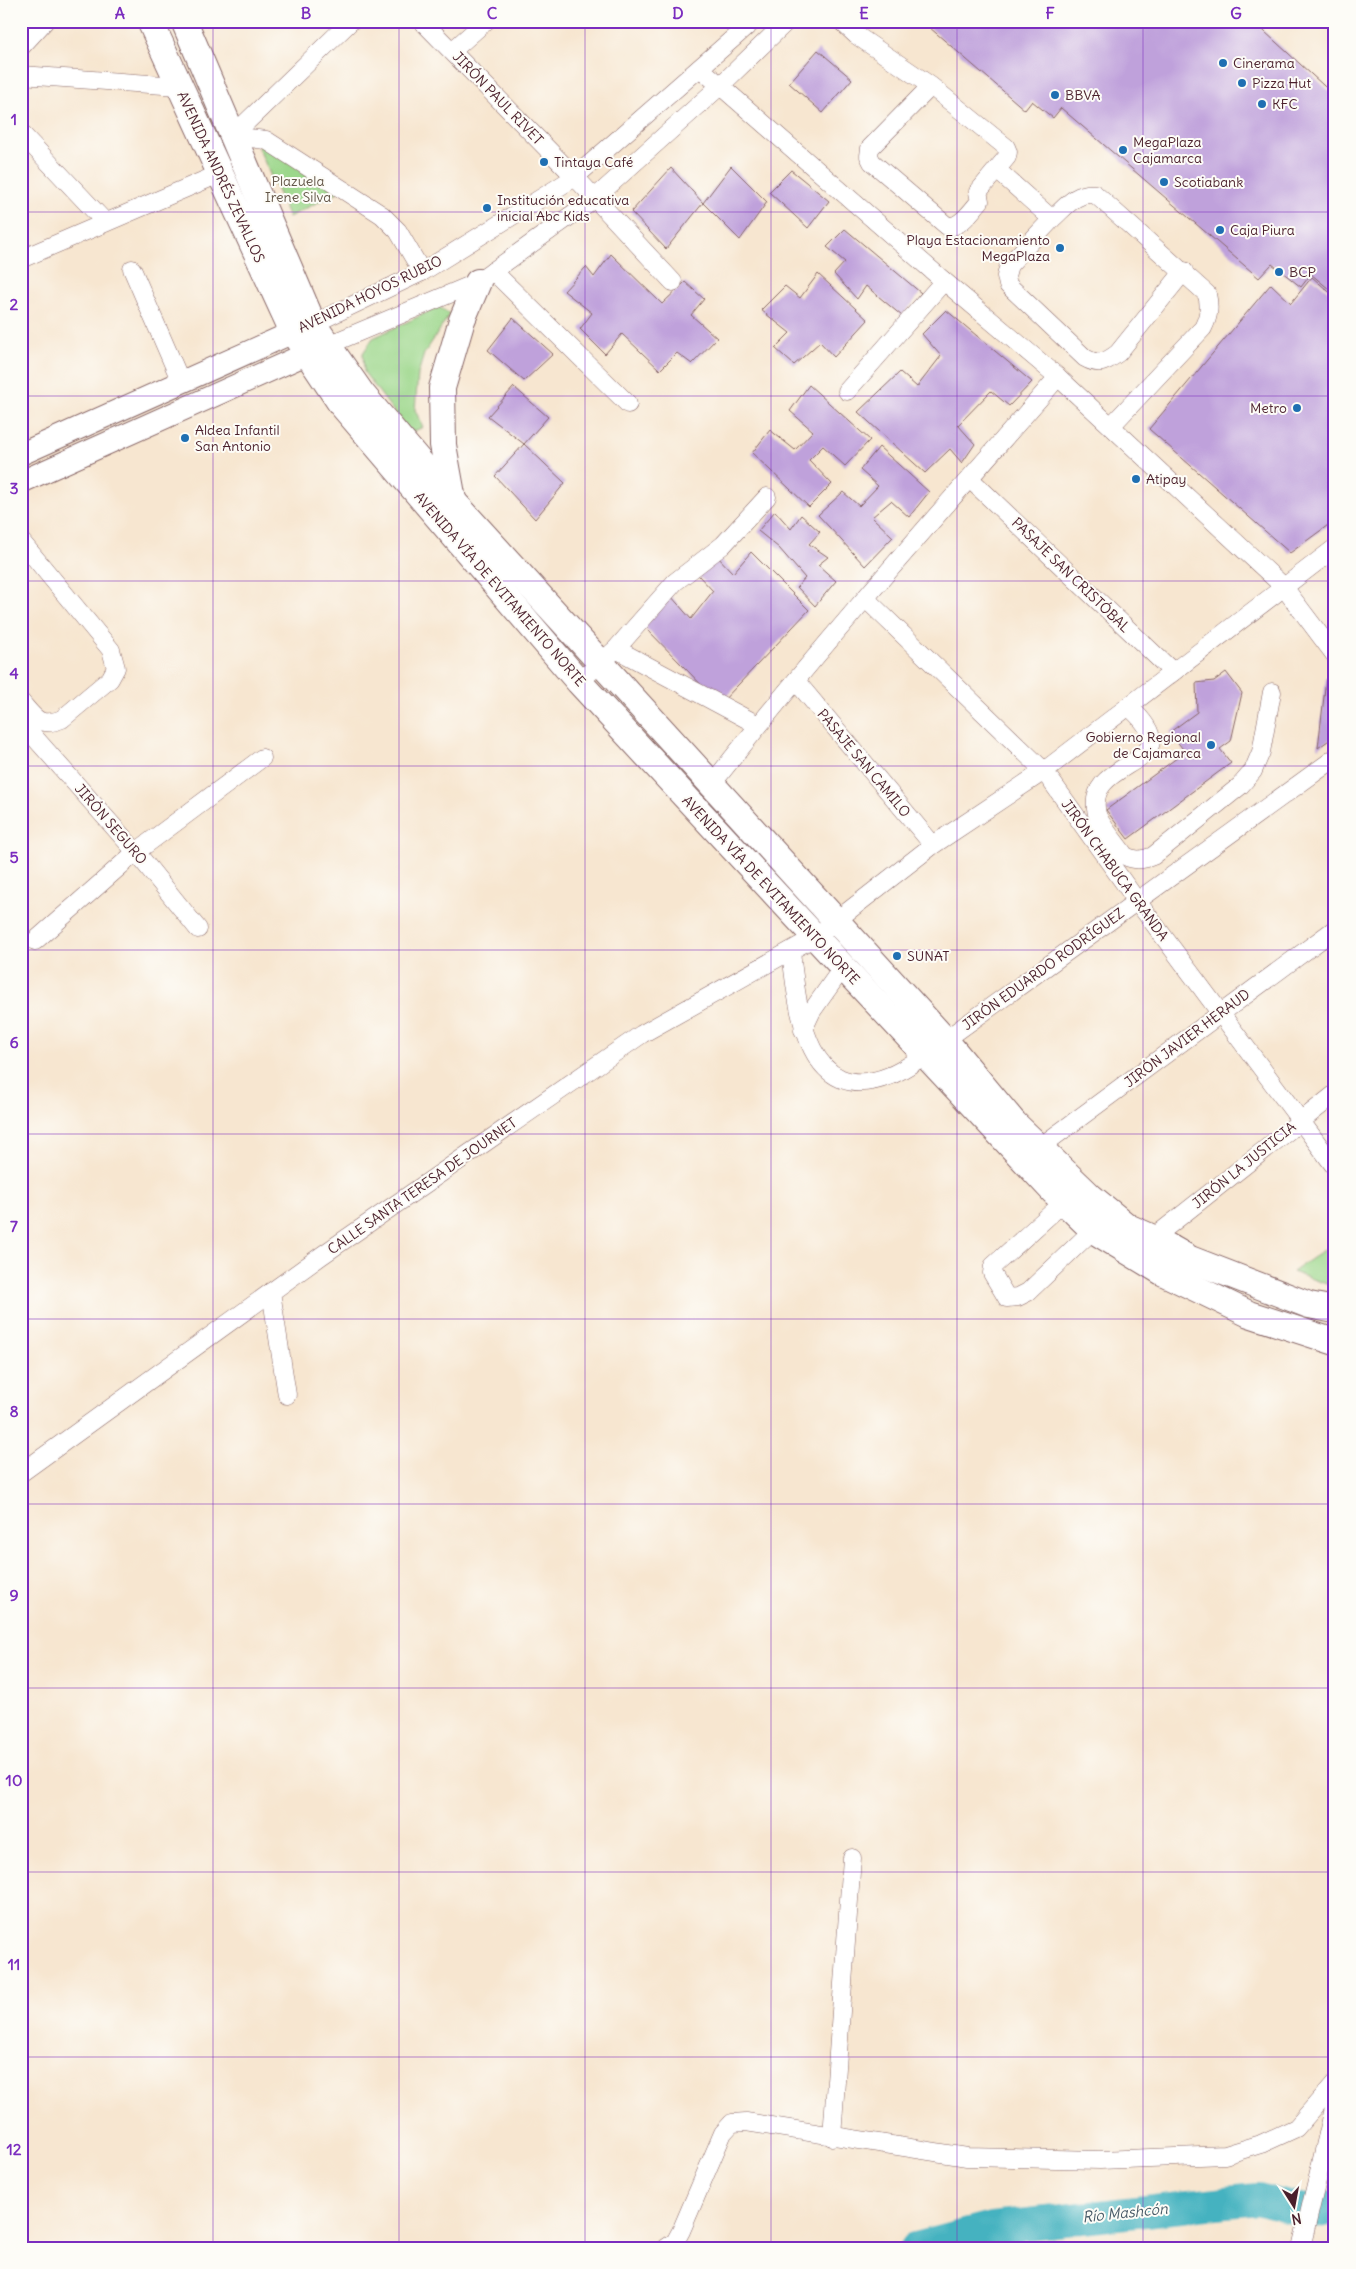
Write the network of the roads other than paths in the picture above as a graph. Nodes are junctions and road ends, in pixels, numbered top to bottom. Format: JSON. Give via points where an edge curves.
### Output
{"nodes":[{"id":1,"x":46,"y":21,"type":"edge"},
{"id":2,"x":150,"y":21,"type":"edge"},
{"id":3,"x":184,"y":21,"type":"edge"},
{"id":4,"x":351,"y":21,"type":"edge"},
{"id":5,"x":422,"y":21,"type":"edge"},
{"id":6,"x":486,"y":21,"type":"edge"},
{"id":7,"x":753,"y":21,"type":"edge"},
{"id":8,"x":787,"y":21,"type":"edge"},
{"id":9,"x":841,"y":21,"type":"edge"},
{"id":10,"x":21,"y":47,"type":"edge"},
{"id":11,"x":452,"y":51,"type":"junction"},
{"id":12,"x":700,"y":68,"type":"junction"},
{"id":13,"x":21,"y":75,"type":"edge"},
{"id":14,"x":178,"y":86,"type":"junction"},
{"id":15,"x":720,"y":86,"type":"junction"},
{"id":16,"x":931,"y":86,"type":"junction"},
{"id":17,"x":21,"y":133,"type":"edge"},
{"id":18,"x":232,"y":136,"type":"junction"},
{"id":19,"x":997,"y":170,"type":"junction"},
{"id":20,"x":219,"y":174,"type":"junction"},
{"id":21,"x":575,"y":178,"type":"junction"},
{"id":22,"x":595,"y":198,"type":"junction"},
{"id":23,"x":1052,"y":219,"type":"junction"},
{"id":24,"x":105,"y":222,"type":"junction"},
{"id":25,"x":21,"y":259,"type":"edge"},
{"id":26,"x":132,"y":269,"type":"dead end"},
{"id":27,"x":422,"y":272,"type":"junction"},
{"id":28,"x":1184,"y":272,"type":"junction"},
{"id":29,"x":485,"y":276,"type":"junction"},
{"id":30,"x":944,"y":281,"type":"junction"},
{"id":31,"x":673,"y":282,"type":"dead end"},
{"id":32,"x":303,"y":328,"type":"junction"},
{"id":33,"x":318,"y":349,"type":"junction"},
{"id":34,"x":1058,"y":377,"type":"junction"},
{"id":35,"x":181,"y":382,"type":"junction"},
{"id":36,"x":847,"y":391,"type":"dead end"},
{"id":37,"x":628,"y":404,"type":"dead end"},
{"id":38,"x":1111,"y":426,"type":"junction"},
{"id":39,"x":21,"y":454,"type":"edge"},
{"id":40,"x":970,"y":478,"type":"junction"},
{"id":41,"x":21,"y":482,"type":"edge"},
{"id":42,"x":767,"y":497,"type":"dead end"},
{"id":43,"x":453,"y":501,"type":"junction"},
{"id":44,"x":21,"y":541,"type":"edge"},
{"id":45,"x":1335,"y":548,"type":"edge"},
{"id":46,"x":1283,"y":586,"type":"junction"},
{"id":47,"x":866,"y":599,"type":"junction"},
{"id":48,"x":1335,"y":655,"type":"edge"},
{"id":49,"x":609,"y":656,"type":"junction"},
{"id":50,"x":1173,"y":672,"type":"junction"},
{"id":51,"x":796,"y":681,"type":"junction"},
{"id":52,"x":579,"y":682,"type":"junction"},
{"id":53,"x":1272,"y":692,"type":"dead end"},
{"id":54,"x":21,"y":702,"type":"edge"},
{"id":55,"x":1128,"y":706,"type":"junction"},
{"id":56,"x":21,"y":722,"type":"edge"},
{"id":57,"x":758,"y":725,"type":"junction"},
{"id":58,"x":262,"y":758,"type":"dead end"},
{"id":59,"x":1335,"y":758,"type":"edge"},
{"id":60,"x":1044,"y":772,"type":"junction"},
{"id":61,"x":712,"y":784,"type":"junction"},
{"id":62,"x":932,"y":845,"type":"junction"},
{"id":63,"x":136,"y":852,"type":"junction"},
{"id":64,"x":1136,"y":901,"type":"junction"},
{"id":65,"x":836,"y":921,"type":"junction"},
{"id":66,"x":198,"y":929,"type":"dead end"},
{"id":67,"x":1335,"y":929,"type":"edge"},
{"id":68,"x":815,"y":938,"type":"junction"},
{"id":69,"x":35,"y":941,"type":"dead end"},
{"id":70,"x":791,"y":951,"type":"junction"},
{"id":71,"x":843,"y":967,"type":"junction"},
{"id":72,"x":1221,"y":1013,"type":"junction"},
{"id":73,"x":803,"y":1030,"type":"junction"},
{"id":74,"x":935,"y":1047,"type":"junction"},
{"id":75,"x":1335,"y":1094,"type":"edge"},
{"id":76,"x":1300,"y":1120,"type":"junction"},
{"id":77,"x":1040,"y":1147,"type":"junction"},
{"id":78,"x":1335,"y":1167,"type":"edge"},
{"id":79,"x":1064,"y":1202,"type":"junction"},
{"id":80,"x":1093,"y":1230,"type":"junction"},
{"id":81,"x":1154,"y":1238,"type":"junction"},
{"id":82,"x":272,"y":1292,"type":"junction"},
{"id":83,"x":1335,"y":1310,"type":"edge"},
{"id":84,"x":1335,"y":1342,"type":"edge"},
{"id":85,"x":287,"y":1395,"type":"dead end"},
{"id":86,"x":21,"y":1473,"type":"edge"},
{"id":87,"x":852,"y":1858,"type":"dead end"},
{"id":88,"x":1335,"y":2083,"type":"edge"},
{"id":89,"x":1335,"y":2104,"type":"edge"},
{"id":90,"x":832,"y":2137,"type":"junction"},
{"id":91,"x":666,"y":2248,"type":"edge"},
{"id":92,"x":1301,"y":2248,"type":"edge"}],
"edges":[{"from":1,"to":10,"type":"street"},
{"from":2,"to":14,"type":"highway","name":"AVENIDA ANDRÉS ZEVALLOS"},
{"from":3,"to":18,"type":"highway","name":"AVENIDA ANDRÉS ZEVALLOS"},
{"from":4,"to":18,"type":"street"},
{"from":5,"to":11,"type":"street","name":"JIRÓN PAUL RIVET"},
{"from":6,"to":11,"type":"street"},
{"from":7,"to":12,"type":"street","name":"AVENIDA HOYOS RUBIO"},
{"from":8,"to":15,"type":"street","name":"AVENIDA HOYOS RUBIO"},
{"from":9,"to":16,"type":"street","via":[[856,35]]},
{"from":11,"to":21,"type":"street","name":"JIRÓN PAUL RIVET"},
{"from":12,"to":15,"type":"street"},
{"from":12,"to":21,"type":"street","name":"AVENIDA HOYOS RUBIO"},
{"from":13,"to":14,"type":"street"},
{"from":14,"to":20,"type":"highway","name":"AVENIDA ANDRÉS ZEVALLOS"},
{"from":15,"to":22,"type":"street","name":"AVENIDA HOYOS RUBIO"},
{"from":15,"to":30,"type":"street"},
{"from":16,"to":19,"type":"street","via":[[1006,147],[1007,157]]},
{"from":16,"to":19,"type":"street","via":[[870,148],[872,162],[952,227],[958,225],[980,201],[978,192]]},
{"from":17,"to":24,"type":"street"},
{"from":18,"to":27,"type":"street","via":[[266,140],[382,215],[398,231]]},
{"from":18,"to":32,"type":"highway","name":"AVENIDA ANDRÉS ZEVALLOS"},
{"from":19,"to":23,"type":"street"},
{"from":20,"to":24,"type":"street"},
{"from":20,"to":32,"type":"highway","name":"AVENIDA ANDRÉS ZEVALLOS"},
{"from":21,"to":22,"type":"street","name":"JIRÓN PAUL RIVET"},
{"from":21,"to":27,"type":"street","name":"AVENIDA HOYOS RUBIO"},
{"from":22,"to":29,"type":"street","name":"AVENIDA HOYOS RUBIO"},
{"from":22,"to":31,"type":"street","name":"JIRÓN PAUL RIVET"},
{"from":23,"to":28,"type":"street","via":[[1075,198],[1086,193],[1096,194]]},
{"from":23,"to":28,"type":"street","via":[[1009,264],[1008,285],[1095,364],[1106,362],[1118,353]]},
{"from":24,"to":25,"type":"street"},
{"from":26,"to":35,"type":"street"},
{"from":27,"to":32,"type":"street","name":"AVENIDA HOYOS RUBIO"},
{"from":28,"to":38,"type":"street","via":[[1207,294],[1210,306],[1203,328]]},
{"from":29,"to":33,"type":"street","name":"AVENIDA HOYOS RUBIO"},
{"from":29,"to":37,"type":"street"},
{"from":29,"to":43,"type":"highway","via":[[462,320],[442,388],[443,445]]},
{"from":30,"to":34,"type":"street"},
{"from":30,"to":36,"type":"street"},
{"from":32,"to":33,"type":"highway","name":"AVENIDA VÍA DE EVITAMIENTO NORTE"},
{"from":32,"to":35,"type":"main road","name":"AVENIDA HOYOS RUBIO"},
{"from":33,"to":41,"type":"main road","name":"AVENIDA HOYOS RUBIO"},
{"from":33,"to":43,"type":"highway","name":"AVENIDA VÍA DE EVITAMIENTO NORTE","via":[[362,394]]},
{"from":33,"to":52,"type":"highway","name":"AVENIDA VÍA DE EVITAMIENTO NORTE","via":[[341,404]]},
{"from":34,"to":38,"type":"street"},
{"from":34,"to":40,"type":"street"},
{"from":35,"to":39,"type":"main road","name":"AVENIDA HOYOS RUBIO"},
{"from":38,"to":46,"type":"street"},
{"from":40,"to":47,"type":"street"},
{"from":40,"to":50,"type":"street","name":"PASAJE SAN CRISTÓBAL"},
{"from":42,"to":49,"type":"street","via":[[723,545],[676,582]]},
{"from":43,"to":49,"type":"highway","name":"AVENIDA VÍA DE EVITAMIENTO NORTE"},
{"from":44,"to":54,"type":"street","via":[[111,650],[116,668],[110,679],[62,719],[44,723]]},
{"from":45,"to":46,"type":"street","name":"CALLE SANTA TERESA DE JOURNET"},
{"from":46,"to":48,"type":"street"},
{"from":46,"to":50,"type":"street","name":"CALLE SANTA TERESA DE JOURNET"},
{"from":47,"to":51,"type":"street"},
{"from":47,"to":60,"type":"street","name":"JIRÓN CHABUCA GRANDA"},
{"from":49,"to":52,"type":"street"},
{"from":49,"to":57,"type":"street"},
{"from":49,"to":61,"type":"highway","name":"AVENIDA VÍA DE EVITAMIENTO NORTE"},
{"from":50,"to":55,"type":"street","name":"CALLE SANTA TERESA DE JOURNET"},
{"from":51,"to":57,"type":"street"},
{"from":51,"to":62,"type":"street","name":"PASAJE SAN CAMILO"},
{"from":52,"to":68,"type":"highway","name":"AVENIDA VÍA DE EVITAMIENTO NORTE"},
{"from":53,"to":55,"type":"street","via":[[1261,752],[1253,771],[1233,792],[1153,856],[1143,860],[1125,856],[1097,815],[1099,789],[1105,780],[1145,753],[1152,742],[1146,724]]},
{"from":55,"to":60,"type":"street","name":"CALLE SANTA TERESA DE JOURNET"},
{"from":56,"to":63,"type":"street","name":"JIRÓN SEGURO"},
{"from":57,"to":61,"type":"street"},
{"from":58,"to":63,"type":"street"},
{"from":59,"to":64,"type":"street","name":"JIRÓN EDUARDO RODRÍGUEZ"},
{"from":60,"to":62,"type":"street","name":"CALLE SANTA TERESA DE JOURNET"},
{"from":60,"to":64,"type":"street","name":"JIRÓN CHABUCA GRANDA"},
{"from":61,"to":65,"type":"highway","name":"AVENIDA VÍA DE EVITAMIENTO NORTE"},
{"from":62,"to":65,"type":"street","name":"CALLE SANTA TERESA DE JOURNET"},
{"from":63,"to":66,"type":"street","name":"JIRÓN SEGURO"},
{"from":63,"to":69,"type":"street"},
{"from":64,"to":72,"type":"street","name":"JIRÓN CHABUCA GRANDA"},
{"from":64,"to":74,"type":"street","name":"JIRÓN EDUARDO RODRÍGUEZ"},
{"from":65,"to":68,"type":"street","name":"CALLE SANTA TERESA DE JOURNET"},
{"from":65,"to":74,"type":"highway","name":"AVENIDA VÍA DE EVITAMIENTO NORTE"},
{"from":67,"to":72,"type":"street","name":"JIRÓN JAVIER HERAUD"},
{"from":68,"to":70,"type":"street","name":"CALLE SANTA TERESA DE JOURNET"},
{"from":68,"to":71,"type":"highway","name":"AVENIDA VÍA DE EVITAMIENTO NORTE"},
{"from":70,"to":73,"type":"street","name":"JIRÓN EDUARDO RODRÍGUEZ"},
{"from":70,"to":82,"type":"street","name":"CALLE SANTA TERESA DE JOURNET","via":[[642,1034]]},
{"from":71,"to":73,"type":"street","via":[[812,1011]]},
{"from":71,"to":74,"type":"highway","name":"AVENIDA VÍA DE EVITAMIENTO NORTE"},
{"from":72,"to":76,"type":"street","name":"JIRÓN CHABUCA GRANDA"},
{"from":72,"to":77,"type":"street","name":"JIRÓN JAVIER HERAUD"},
{"from":73,"to":74,"type":"street","name":"JIRÓN EDUARDO RODRÍGUEZ","via":[[812,1052],[826,1068],[841,1079],[858,1082],[889,1076]]},
{"from":74,"to":77,"type":"highway","name":"AVENIDA VÍA DE EVITAMIENTO NORTE"},
{"from":74,"to":79,"type":"highway","name":"AVENIDA VÍA DE EVITAMIENTO NORTE"},
{"from":75,"to":76,"type":"street","name":"JIRÓN LA JUSTICIA"},
{"from":76,"to":78,"type":"street","name":"JIRÓN CHABUCA GRANDA"},
{"from":76,"to":81,"type":"street","name":"JIRÓN LA JUSTICIA"},
{"from":77,"to":81,"type":"highway","name":"AVENIDA VÍA DE EVITAMIENTO NORTE","via":[[1090,1196],[1128,1227]]},
{"from":79,"to":80,"type":"highway","name":"AVENIDA VÍA DE EVITAMIENTO NORTE"},
{"from":79,"to":80,"type":"street","via":[[993,1266],[992,1273],[1007,1298],[1028,1292]]},
{"from":80,"to":84,"type":"highway","name":"AVENIDA VÍA DE EVITAMIENTO NORTE","via":[[1162,1272],[1249,1314]]},
{"from":81,"to":83,"type":"highway","name":"AVENIDA VÍA DE EVITAMIENTO NORTE","via":[[1190,1260],[1309,1305]]},
{"from":82,"to":85,"type":"street"},
{"from":82,"to":86,"type":"street","name":"CALLE SANTA TERESA DE JOURNET"},
{"from":87,"to":90,"type":"street"},
{"from":88,"to":90,"type":"street","via":[[1296,2128],[1261,2144],[1225,2155],[1100,2160],[967,2157]]},
{"from":89,"to":92,"type":"street"},
{"from":90,"to":91,"type":"street","via":[[746,2122],[732,2123],[723,2133],[675,2242]]}]}
